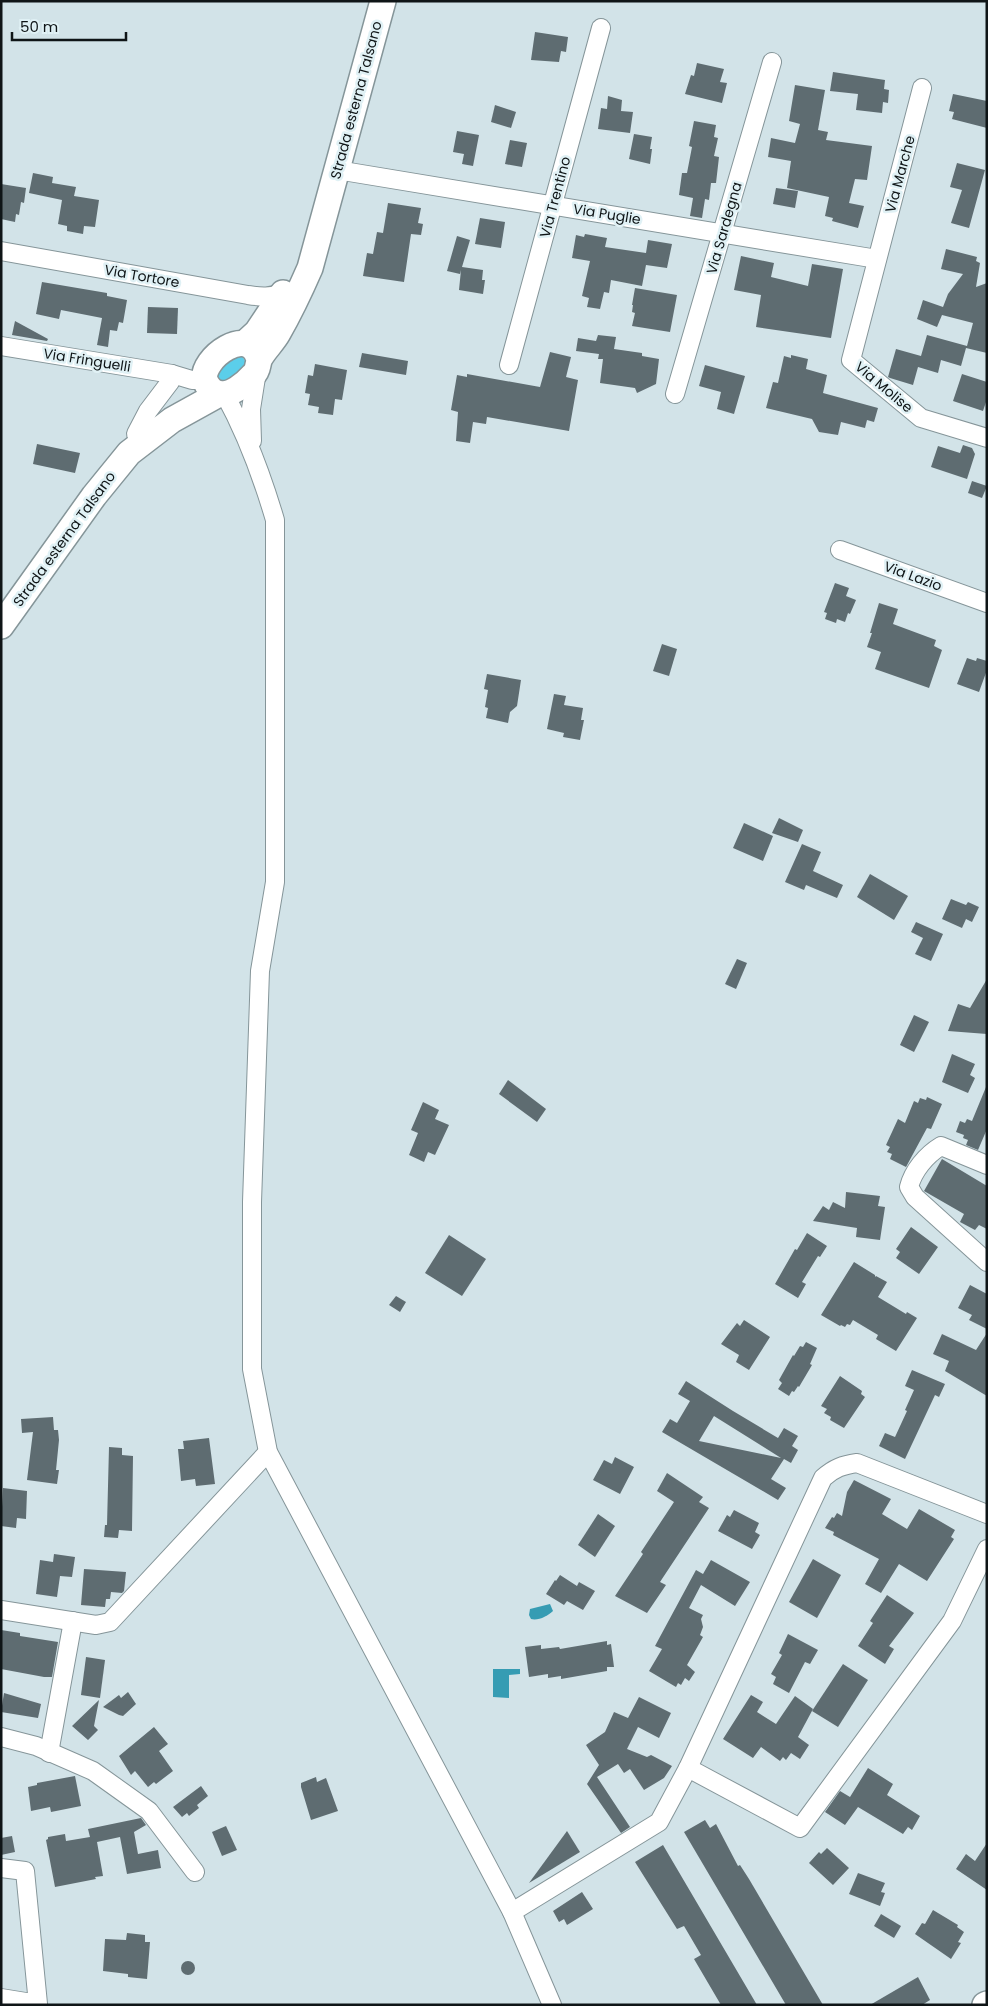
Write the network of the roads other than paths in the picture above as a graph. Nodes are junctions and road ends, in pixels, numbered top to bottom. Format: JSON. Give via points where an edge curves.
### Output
{"nodes":[{"id":1,"x":383,"y":1,"type":"edge"},
{"id":2,"x":601,"y":28,"type":"dead end"},
{"id":3,"x":772,"y":62,"type":"dead end"},
{"id":4,"x":922,"y":88,"type":"dead end"},
{"id":5,"x":337,"y":170,"type":"junction"},
{"id":6,"x":329,"y":198,"type":"junction"},
{"id":7,"x":553,"y":205,"type":"junction"},
{"id":8,"x":722,"y":233,"type":"junction"},
{"id":9,"x":1,"y":251,"type":"edge"},
{"id":10,"x":877,"y":259,"type":"junction"},
{"id":11,"x":283,"y":292,"type":"junction"},
{"id":12,"x":248,"y":295,"type":"junction"},
{"id":13,"x":1,"y":346,"type":"edge"},
{"id":14,"x":248,"y":354,"type":"junction"},
{"id":15,"x":509,"y":366,"type":"dead end"},
{"id":16,"x":172,"y":374,"type":"junction"},
{"id":17,"x":213,"y":383,"type":"junction"},
{"id":18,"x":675,"y":394,"type":"dead end"},
{"id":19,"x":987,"y":438,"type":"edge"},
{"id":20,"x":132,"y":444,"type":"junction"},
{"id":21,"x":252,"y":449,"type":"junction"},
{"id":22,"x":840,"y":550,"type":"dead end"},
{"id":23,"x":987,"y":602,"type":"edge"},
{"id":24,"x":1,"y":626,"type":"edge"},
{"id":25,"x":987,"y":1165,"type":"edge"},
{"id":26,"x":987,"y":1262,"type":"edge"},
{"id":27,"x":268,"y":1452,"type":"junction"},
{"id":28,"x":987,"y":1514,"type":"edge"},
{"id":29,"x":987,"y":1549,"type":"edge"},
{"id":30,"x":1,"y":1610,"type":"edge"},
{"id":31,"x":73,"y":1621,"type":"junction"},
{"id":32,"x":1,"y":1737,"type":"edge"},
{"id":33,"x":49,"y":1753,"type":"junction"},
{"id":34,"x":688,"y":1768,"type":"junction"},
{"id":35,"x":1,"y":1868,"type":"edge"},
{"id":36,"x":195,"y":1872,"type":"dead end"},
{"id":37,"x":512,"y":1912,"type":"junction"},
{"id":38,"x":1,"y":1998,"type":"edge"},
{"id":39,"x":552,"y":2005,"type":"edge"}],
"edges":[{"from":1,"to":5,"type":"street","name":"Strada esterna Talsano"},
{"from":2,"to":7,"type":"street","name":"Via Trentino"},
{"from":3,"to":8,"type":"street","name":"Via Sardegna"},
{"from":4,"to":10,"type":"street","name":"Via Marche"},
{"from":5,"to":6,"type":"street","name":"Strada esterna Talsano"},
{"from":5,"to":7,"type":"street","name":"Via Puglie"},
{"from":6,"to":11,"type":"street","name":"Strada esterna Talsano"},
{"from":6,"to":14,"type":"street","name":"Strada esterna Talsano","via":[[310,268],[297,299],[275,338]]},
{"from":7,"to":8,"type":"street","name":"Via Puglie"},
{"from":7,"to":15,"type":"street","name":"Via Trentino"},
{"from":8,"to":10,"type":"street","name":"Via Puglie"},
{"from":8,"to":18,"type":"street","name":"Via Sardegna"},
{"from":9,"to":12,"type":"street","name":"Via Tortore"},
{"from":10,"to":19,"type":"street","name":"Via Molise","via":[[851,360],[921,418]]},
{"from":11,"to":12,"type":"street","name":"Via Tortore","via":[[275,296]]},
{"from":11,"to":14,"type":"street","name":"Strada esterna Talsano","via":[[257,332]]},
{"from":12,"to":14,"type":"street","via":[[255,302],[256,310],[247,327]]},
{"from":13,"to":16,"type":"street","name":"Via Fringuelli"},
{"from":14,"to":17,"type":"street"},
{"from":14,"to":17,"type":"street","via":[[231,393]]},
{"from":14,"to":21,"type":"street"},
{"from":16,"to":17,"type":"street","via":[[195,370]]},
{"from":16,"to":20,"type":"street"},
{"from":17,"to":20,"type":"street","name":"Strada esterna Talsano","via":[[172,420]]},
{"from":17,"to":21,"type":"street"},
{"from":20,"to":24,"type":"street","name":"Strada esterna Talsano"},
{"from":21,"to":27,"type":"street","via":[[275,520],[275,882],[260,971],[252,1202],[252,1368]]},
{"from":22,"to":23,"type":"street","name":"Via Lazio"},
{"from":25,"to":26,"type":"street","via":[[940,1146],[925,1159],[911,1178],[909,1188]]},
{"from":27,"to":31,"type":"street","via":[[110,1622],[96,1625]]},
{"from":27,"to":37,"type":"street"},
{"from":28,"to":34,"type":"street","via":[[857,1463],[832,1469],[824,1478]]},
{"from":29,"to":34,"type":"street","via":[[952,1621],[800,1828]]},
{"from":30,"to":31,"type":"street"},
{"from":31,"to":33,"type":"street"},
{"from":32,"to":33,"type":"street","via":[[36,1746]]},
{"from":33,"to":36,"type":"street","via":[[93,1771],[149,1811]]},
{"from":34,"to":37,"type":"street","via":[[658,1822]]},
{"from":35,"to":38,"type":"street","via":[[25,1871],[38,2004]]},
{"from":37,"to":39,"type":"street"}]}
